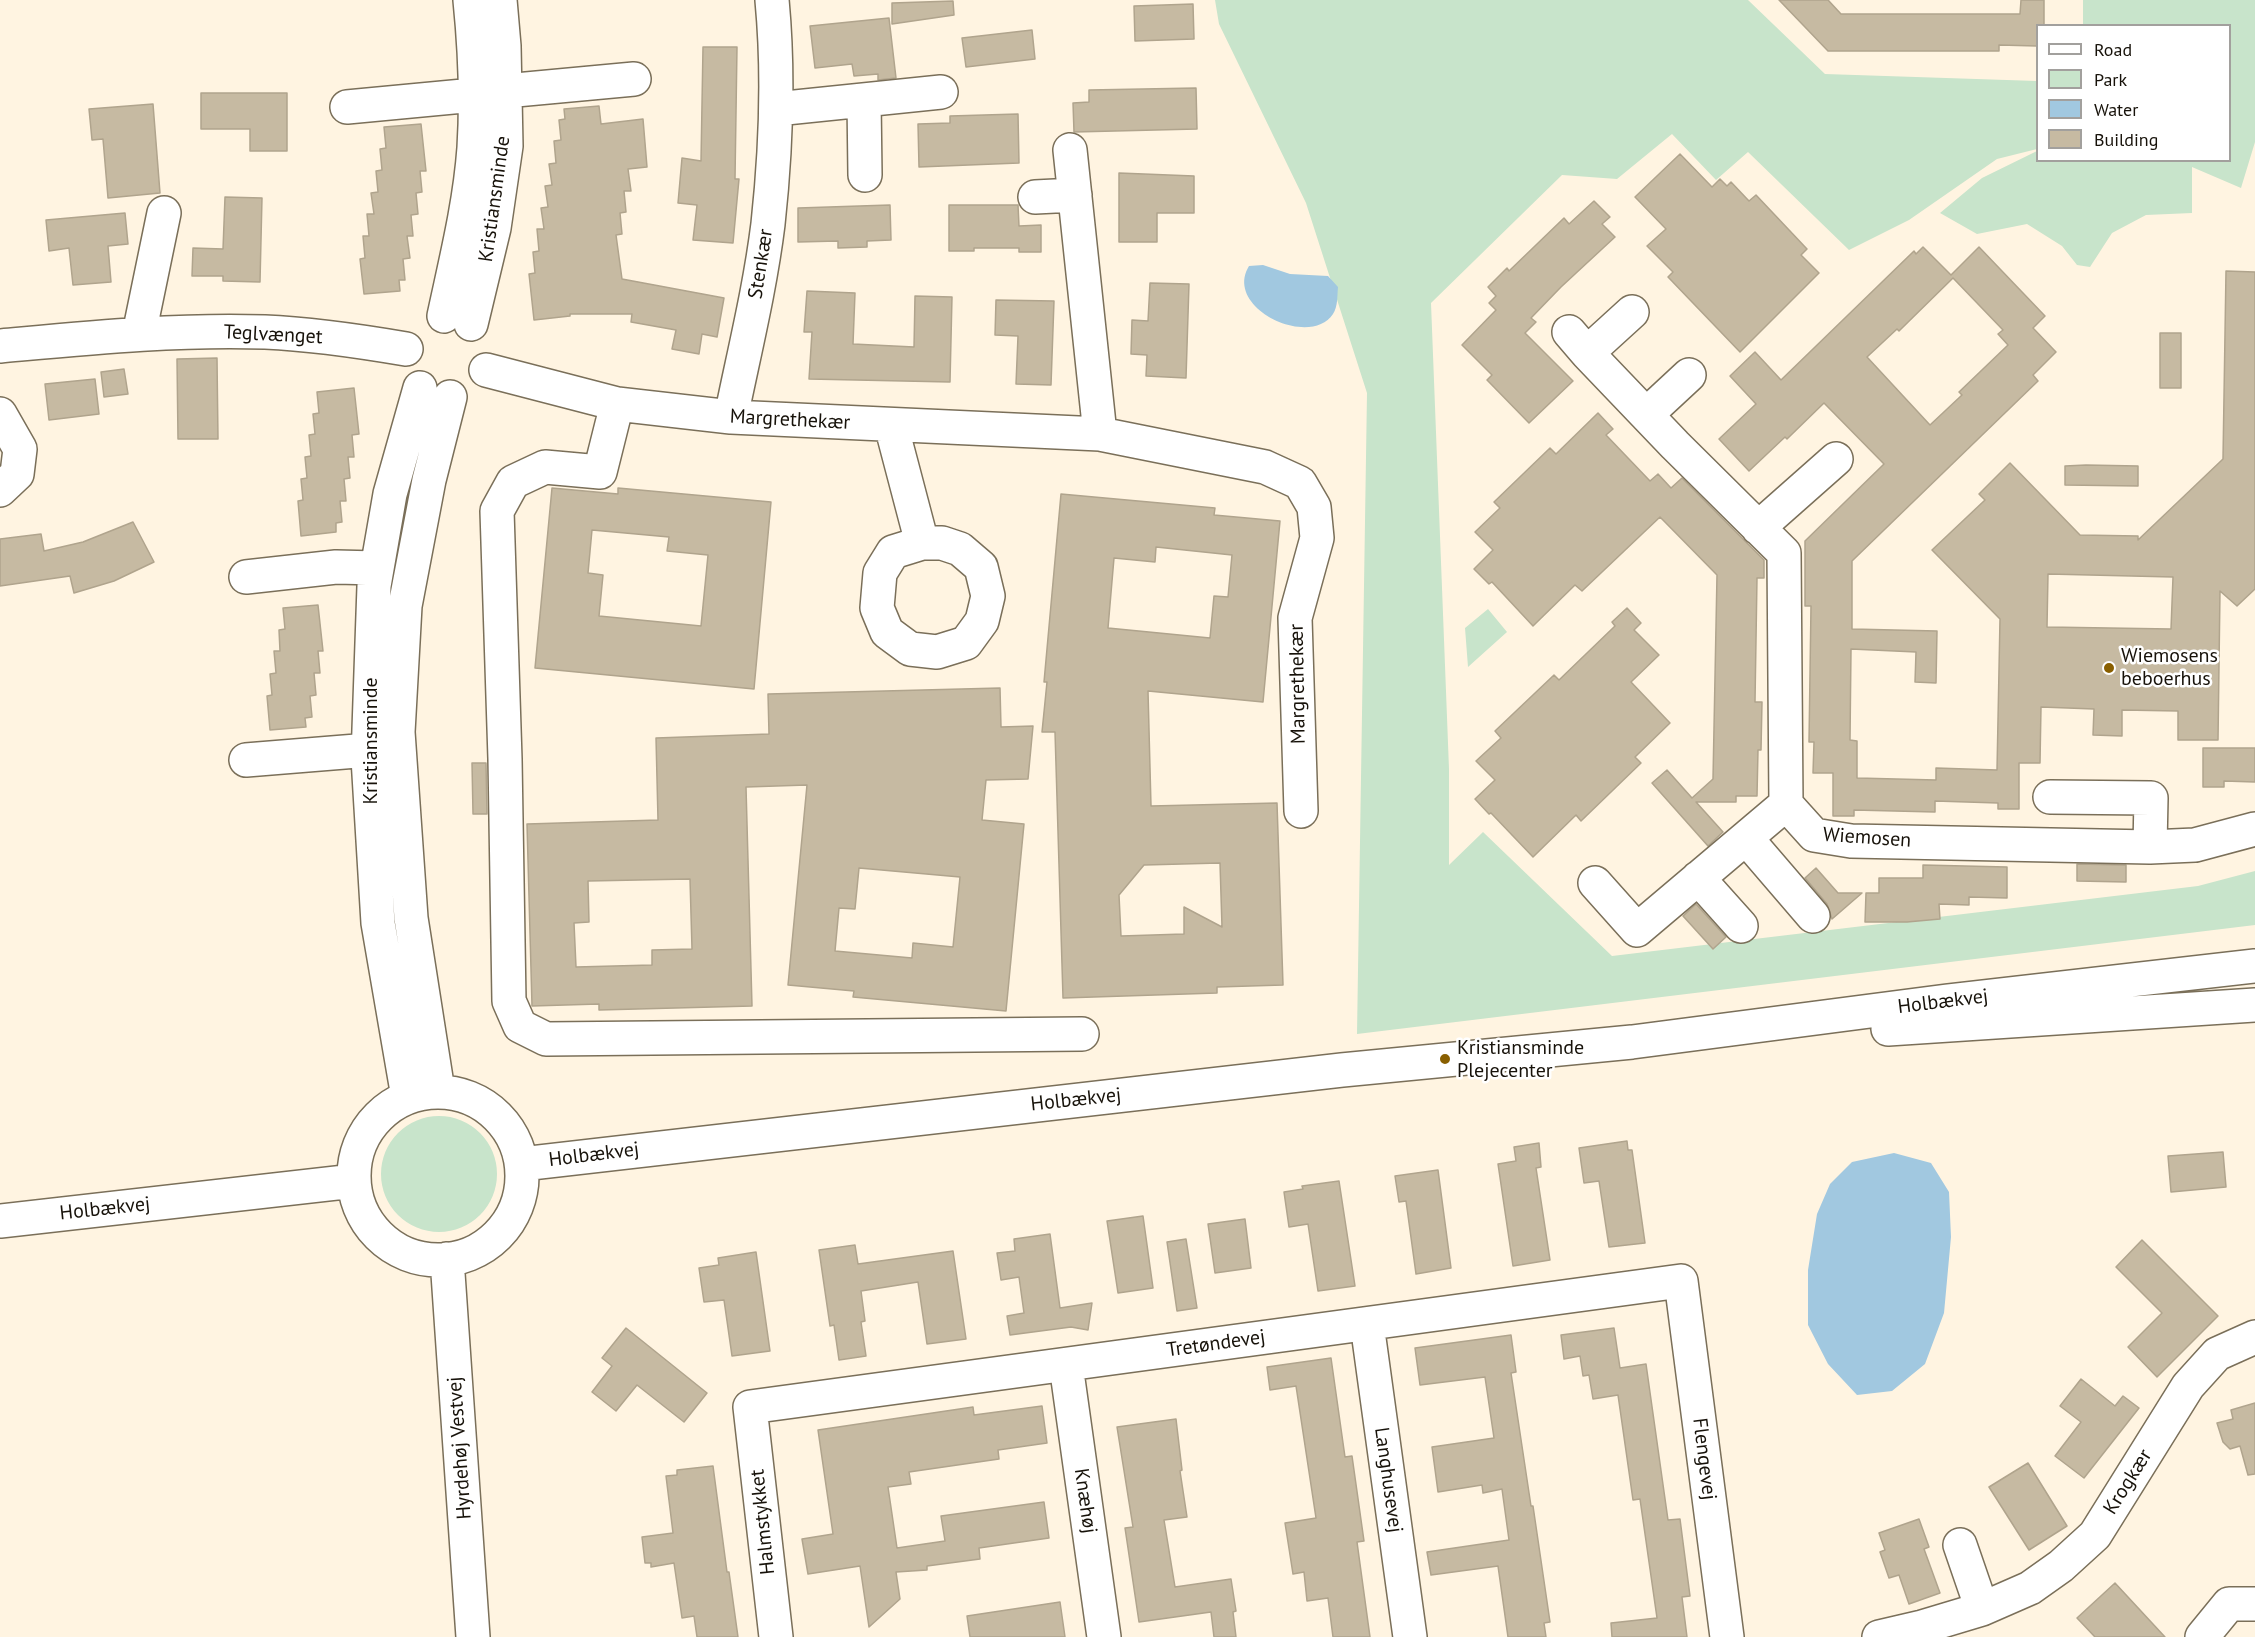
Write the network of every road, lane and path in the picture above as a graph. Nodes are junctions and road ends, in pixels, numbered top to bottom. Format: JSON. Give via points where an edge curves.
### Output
{"nodes":[{"id":1,"x":470,"y":0,"type":"edge"},
{"id":2,"x":500,"y":0,"type":"edge"},
{"id":3,"x":772,"y":0,"type":"edge"},
{"id":4,"x":634,"y":79,"type":"dead end"},
{"id":5,"x":941,"y":92,"type":"dead end"},
{"id":6,"x":490,"y":93,"type":"junction"},
{"id":7,"x":864,"y":100,"type":"junction"},
{"id":8,"x":347,"y":107,"type":"dead end"},
{"id":9,"x":776,"y":109,"type":"junction"},
{"id":10,"x":1070,"y":150,"type":"dead end"},
{"id":11,"x":865,"y":175,"type":"dead end"},
{"id":12,"x":1075,"y":195,"type":"junction"},
{"id":13,"x":1035,"y":197,"type":"dead end"},
{"id":14,"x":164,"y":213,"type":"dead end"},
{"id":15,"x":1632,"y":312,"type":"dead end"},
{"id":16,"x":458,"y":320,"type":"junction"},
{"id":17,"x":139,"y":334,"type":"junction"},
{"id":18,"x":0,"y":346,"type":"edge"},
{"id":19,"x":406,"y":349,"type":"junction"},
{"id":20,"x":486,"y":370,"type":"junction"},
{"id":21,"x":1689,"y":375,"type":"dead end"},
{"id":22,"x":435,"y":393,"type":"junction"},
{"id":23,"x":617,"y":404,"type":"junction"},
{"id":24,"x":0,"y":414,"type":"edge"},
{"id":25,"x":1647,"y":414,"type":"junction"},
{"id":26,"x":731,"y":417,"type":"junction"},
{"id":27,"x":891,"y":425,"type":"junction"},
{"id":28,"x":1100,"y":435,"type":"junction"},
{"id":29,"x":1836,"y":459,"type":"dead end"},
{"id":30,"x":0,"y":490,"type":"edge"},
{"id":31,"x":1758,"y":528,"type":"junction"},
{"id":32,"x":922,"y":543,"type":"dead end"},
{"id":33,"x":377,"y":568,"type":"junction"},
{"id":34,"x":246,"y":577,"type":"dead end"},
{"id":35,"x":369,"y":750,"type":"junction"},
{"id":36,"x":246,"y":760,"type":"dead end"},
{"id":37,"x":2050,"y":796,"type":"dead end"},
{"id":38,"x":1786,"y":804,"type":"junction"},
{"id":39,"x":1301,"y":811,"type":"dead end"},
{"id":40,"x":2255,"y":829,"type":"edge"},
{"id":41,"x":1746,"y":838,"type":"junction"},
{"id":42,"x":2150,"y":847,"type":"junction"},
{"id":43,"x":1698,"y":878,"type":"junction"},
{"id":44,"x":1595,"y":883,"type":"dead end"},
{"id":45,"x":1813,"y":916,"type":"dead end"},
{"id":46,"x":1741,"y":927,"type":"dead end"},
{"id":47,"x":2255,"y":966,"type":"edge"},
{"id":48,"x":2255,"y":1005,"type":"edge"},
{"id":49,"x":1082,"y":1034,"type":"dead end"},
{"id":50,"x":1632,"y":1042,"type":"junction"},
{"id":51,"x":423,"y":1094,"type":"junction"},
{"id":52,"x":522,"y":1164,"type":"junction"},
{"id":53,"x":354,"y":1180,"type":"junction"},
{"id":54,"x":0,"y":1221,"type":"edge"},
{"id":55,"x":447,"y":1259,"type":"junction"},
{"id":56,"x":1681,"y":1281,"type":"joint"},
{"id":57,"x":1367,"y":1324,"type":"junction"},
{"id":58,"x":2255,"y":1336,"type":"edge"},
{"id":59,"x":1066,"y":1365,"type":"junction"},
{"id":60,"x":750,"y":1407,"type":"joint"},
{"id":61,"x":1960,"y":1545,"type":"dead end"},
{"id":62,"x":2255,"y":1604,"type":"edge"},
{"id":63,"x":1982,"y":1609,"type":"junction"},
{"id":64,"x":473,"y":1637,"type":"edge"},
{"id":65,"x":776,"y":1637,"type":"edge"},
{"id":66,"x":1104,"y":1637,"type":"edge"},
{"id":67,"x":1410,"y":1637,"type":"edge"},
{"id":68,"x":1727,"y":1637,"type":"edge"},
{"id":69,"x":1880,"y":1637,"type":"edge"},
{"id":70,"x":2202,"y":1637,"type":"edge"}],
"edges":[{"from":1,"to":6,"type":"street","name":"Kristiansminde","via":[[475,49]]},
{"from":2,"to":6,"type":"street","name":"Kristiansminde","via":[[504,46]]},
{"from":3,"to":9,"type":"street","name":"Stenkær"},
{"from":4,"to":6,"type":"street"},
{"from":5,"to":7,"type":"street"},
{"from":6,"to":8,"type":"street"},
{"from":6,"to":16,"type":"street","name":"Kristiansminde","via":[[506,146],[494,228]]},
{"from":7,"to":9,"type":"street"},
{"from":7,"to":11,"type":"street"},
{"from":9,"to":26,"type":"street","name":"Stenkær","via":[[768,224]]},
{"from":10,"to":12,"type":"street"},
{"from":12,"to":13,"type":"street"},
{"from":12,"to":28,"type":"street"},
{"from":14,"to":17,"type":"street"},
{"from":15,"to":25,"type":"street","via":[[1578,343]]},
{"from":16,"to":19,"type":"street","via":[[429,319],[414,332]]},
{"from":16,"to":20,"type":"street","via":[[482,335],[488,355]]},
{"from":17,"to":18,"type":"street","name":"Teglvænget"},
{"from":17,"to":19,"type":"street","name":"Teglvænget","via":[[266,332]]},
{"from":19,"to":22,"type":"street","via":[[411,377]]},
{"from":20,"to":22,"type":"street","via":[[467,393]]},
{"from":20,"to":23,"type":"street","name":"Margrethekær"},
{"from":21,"to":25,"type":"street"},
{"from":22,"to":33,"type":"street","name":"Kristiansminde","via":[[390,494]]},
{"from":22,"to":51,"type":"street","name":"Kristiansminde","via":[[429,480],[405,606],[398,732]]},
{"from":23,"to":26,"type":"street","name":"Margrethekær"},
{"from":23,"to":49,"type":"street","via":[[600,472],[545,467],[513,482],[497,511],[508,1002],[520,1026],[546,1039]]},
{"from":24,"to":30,"type":"street","via":[[20,449],[17,474]]},
{"from":25,"to":31,"type":"street"},
{"from":26,"to":27,"type":"street","name":"Margrethekær"},
{"from":27,"to":28,"type":"street","name":"Margrethekær"},
{"from":27,"to":32,"type":"street"},
{"from":28,"to":39,"type":"street","name":"Margrethekær","via":[[1265,467],[1300,483],[1314,507],[1317,538],[1295,618]]},
{"from":29,"to":31,"type":"street"},
{"from":31,"to":38,"type":"street","via":[[1784,553]]},
{"from":33,"to":34,"type":"street","via":[[336,567]]},
{"from":33,"to":35,"type":"street","name":"Kristiansminde"},
{"from":35,"to":36,"type":"street"},
{"from":35,"to":51,"type":"street","name":"Kristiansminde","via":[[378,923]]},
{"from":37,"to":42,"type":"street","via":[[2151,798]]},
{"from":38,"to":41,"type":"street"},
{"from":38,"to":42,"type":"street","name":"Wiemosen","via":[[1814,834],[1851,841]]},
{"from":40,"to":42,"type":"street","name":"Wiemosen","via":[[2195,845]]},
{"from":41,"to":43,"type":"street"},
{"from":41,"to":45,"type":"street"},
{"from":43,"to":44,"type":"street","via":[[1637,930]]},
{"from":43,"to":46,"type":"street"},
{"from":47,"to":50,"type":"street","name":"Holbækvej"},
{"from":48,"to":50,"type":"street","name":"Holbækvej"},
{"from":50,"to":52,"type":"street","name":"Holbækvej","via":[[1365,1067]]},
{"from":51,"to":52,"type":"street","via":[[468,1097],[493,1112],[512,1135]]},
{"from":51,"to":53,"type":"street","via":[[385,1110],[367,1130],[357,1154]]},
{"from":52,"to":55,"type":"street","via":[[522,1189],[514,1213],[500,1233],[480,1248]]},
{"from":53,"to":54,"type":"street","name":"Holbækvej"},
{"from":53,"to":55,"type":"street","via":[[360,1207],[369,1222],[395,1248],[420,1258]]},
{"from":55,"to":64,"type":"street","name":"Hyrdehøj Vestvej"},
{"from":56,"to":57,"type":"street","name":"Tretøndevej"},
{"from":56,"to":68,"type":"street","name":"Flengevej"},
{"from":57,"to":59,"type":"street","name":"Tretøndevej"},
{"from":57,"to":67,"type":"street","name":"Langhusevej"},
{"from":58,"to":63,"type":"street","name":"Krogkær","via":[[2217,1354],[2188,1386],[2095,1534],[2030,1588]]},
{"from":59,"to":60,"type":"street","name":"Tretøndevej"},
{"from":59,"to":66,"type":"street","name":"Knæhøj"},
{"from":60,"to":65,"type":"street","name":"Halmstykket"},
{"from":61,"to":63,"type":"street"},
{"from":62,"to":70,"type":"street","via":[[2229,1604]]},
{"from":63,"to":69,"type":"street","name":"Krogkær"}]}
